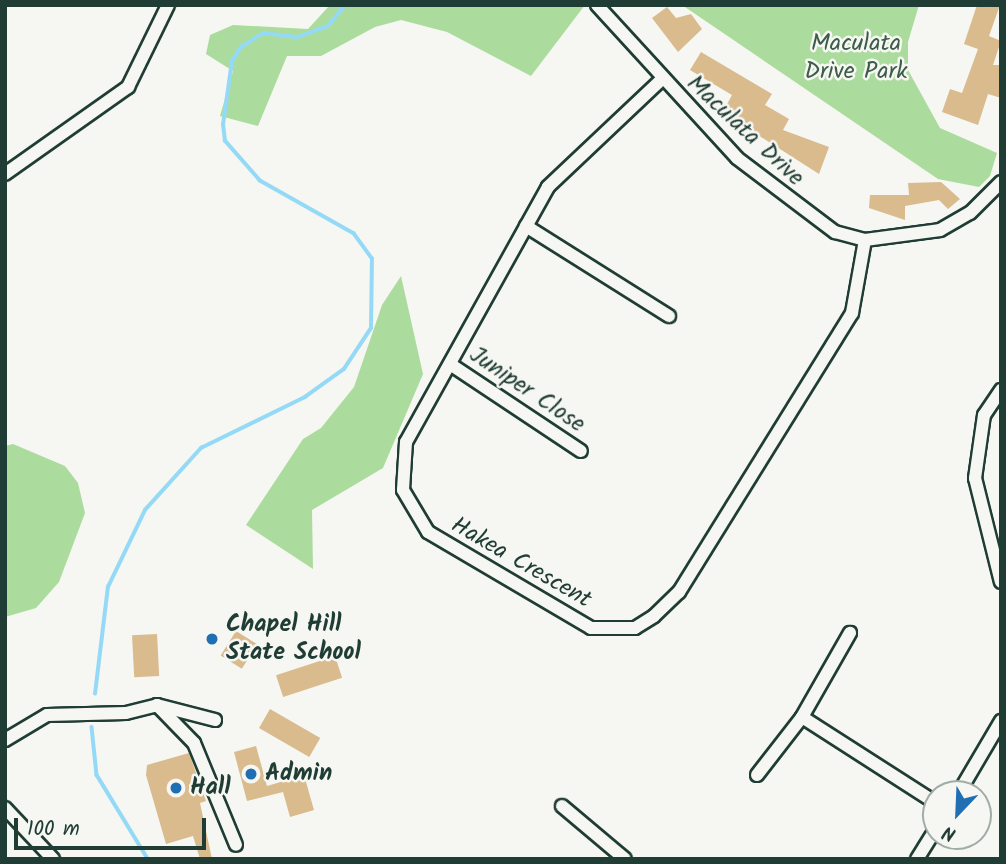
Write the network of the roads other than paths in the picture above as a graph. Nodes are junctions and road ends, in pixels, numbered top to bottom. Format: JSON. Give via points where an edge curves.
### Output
{"nodes":[{"id":1,"x":168,"y":5,"type":"edge"},
{"id":2,"x":597,"y":5,"type":"edge"},
{"id":3,"x":661,"y":80,"type":"junction"},
{"id":4,"x":5,"y":174,"type":"edge"},
{"id":5,"x":1001,"y":182,"type":"edge"},
{"id":6,"x":526,"y":226,"type":"junction"},
{"id":7,"x":865,"y":240,"type":"junction"},
{"id":8,"x":669,"y":316,"type":"dead end"},
{"id":9,"x":450,"y":364,"type":"junction"},
{"id":10,"x":1001,"y":390,"type":"edge"},
{"id":11,"x":581,"y":451,"type":"dead end"},
{"id":12,"x":1001,"y":582,"type":"edge"},
{"id":13,"x":849,"y":633,"type":"dead end"},
{"id":14,"x":157,"y":705,"type":"junction"},
{"id":15,"x":802,"y":717,"type":"junction"},
{"id":16,"x":215,"y":720,"type":"dead end"},
{"id":17,"x":1001,"y":721,"type":"edge"},
{"id":18,"x":5,"y":740,"type":"edge"},
{"id":19,"x":757,"y":775,"type":"dead end"},
{"id":20,"x":966,"y":780,"type":"edge"},
{"id":21,"x":922,"y":794,"type":"edge"},
{"id":22,"x":562,"y":806,"type":"dead end"},
{"id":23,"x":5,"y":808,"type":"edge"},
{"id":24,"x":236,"y":845,"type":"dead end"},
{"id":25,"x":53,"y":859,"type":"edge"},
{"id":26,"x":625,"y":859,"type":"edge"}],
"edges":[{"from":1,"to":4,"type":"street","via":[[128,88]]},
{"from":2,"to":3,"type":"street","name":"Maculata Drive"},
{"from":3,"to":6,"type":"street","name":"Hakea Crescent","via":[[564,167]]},
{"from":3,"to":7,"type":"street","name":"Maculata Drive","via":[[767,185],[835,232]]},
{"from":5,"to":7,"type":"street","name":"Maculata Drive","via":[[970,213],[940,230]]},
{"from":6,"to":8,"type":"street"},
{"from":6,"to":9,"type":"street","name":"Hakea Crescent"},
{"from":7,"to":9,"type":"street","name":"Hakea Crescent","via":[[852,313],[679,592],[635,628],[612,632],[570,619],[444,545],[414,514],[403,490],[406,442]]},
{"from":9,"to":11,"type":"street","name":"Juniper Close"},
{"from":10,"to":12,"type":"street","via":[[984,415],[975,478]]},
{"from":13,"to":15,"type":"street"},
{"from":14,"to":16,"type":"street"},
{"from":14,"to":18,"type":"street","via":[[126,713],[47,715]]},
{"from":14,"to":24,"type":"street","via":[[194,743]]},
{"from":15,"to":19,"type":"street"},
{"from":15,"to":21,"type":"street"},
{"from":17,"to":20,"type":"street"},
{"from":22,"to":26,"type":"street"},
{"from":23,"to":25,"type":"street"}]}
